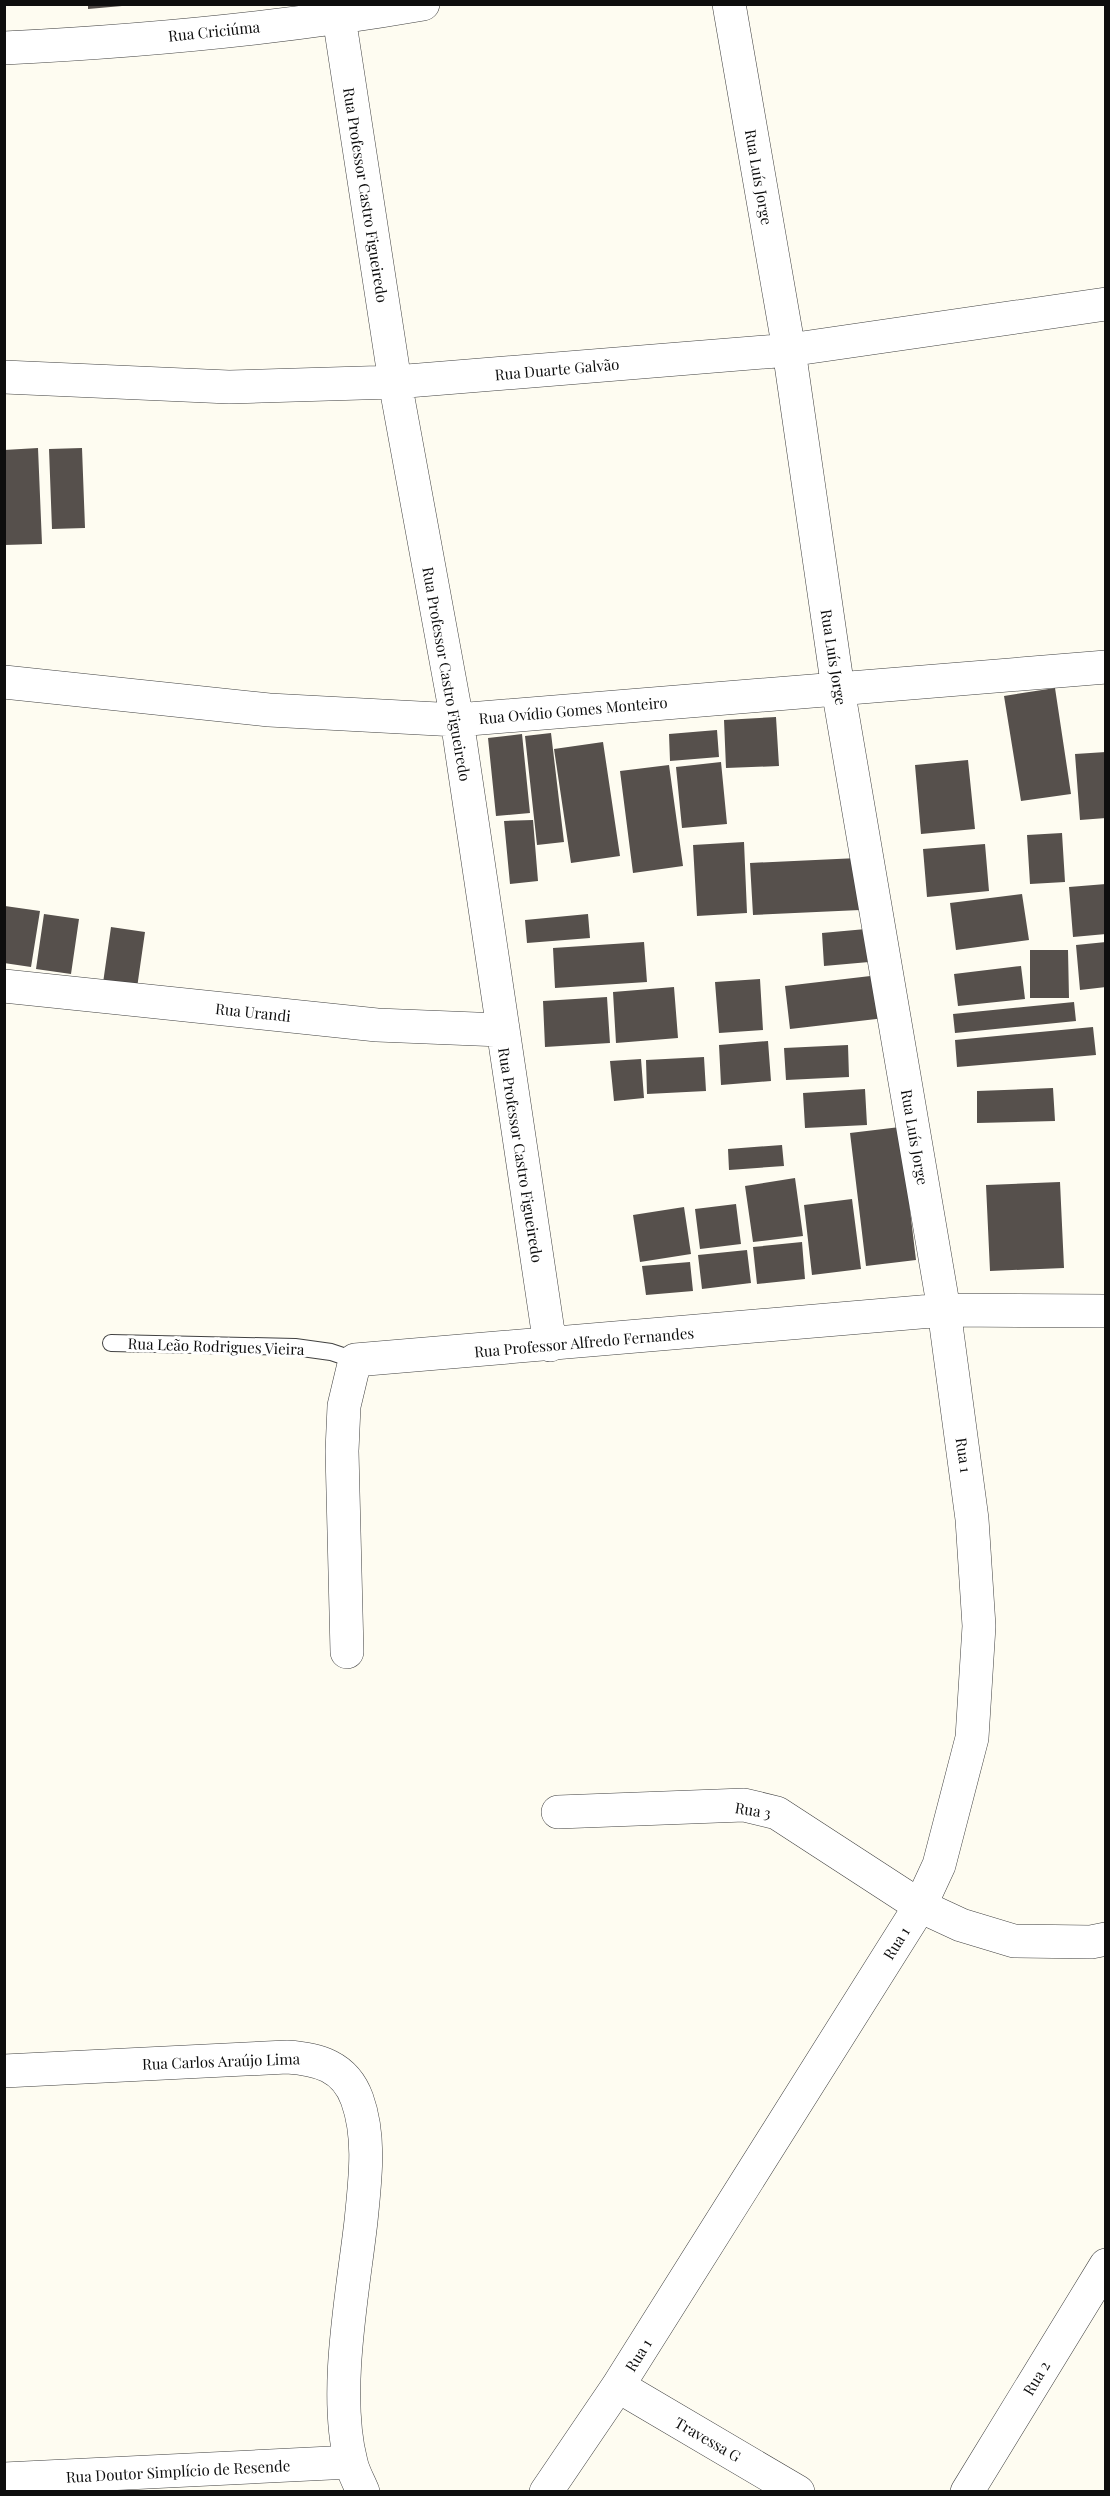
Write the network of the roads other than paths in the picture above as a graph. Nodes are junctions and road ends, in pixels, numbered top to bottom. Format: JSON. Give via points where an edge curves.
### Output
{"nodes":[{"id":1,"x":423,"y":4,"type":"edge"},
{"id":2,"x":729,"y":4,"type":"edge"},
{"id":3,"x":338,"y":12,"type":"edge"},
{"id":4,"x":4,"y":48,"type":"edge"},
{"id":5,"x":1106,"y":304,"type":"edge"},
{"id":6,"x":789,"y":350,"type":"junction"},
{"id":7,"x":4,"y":377,"type":"edge"},
{"id":8,"x":395,"y":382,"type":"junction"},
{"id":9,"x":1106,"y":667,"type":"edge"},
{"id":10,"x":4,"y":682,"type":"edge"},
{"id":11,"x":838,"y":690,"type":"junction"},
{"id":12,"x":457,"y":720,"type":"junction"},
{"id":13,"x":4,"y":986,"type":"edge"},
{"id":14,"x":501,"y":1030,"type":"junction"},
{"id":15,"x":944,"y":1310,"type":"junction"},
{"id":16,"x":1106,"y":1311,"type":"edge"},
{"id":17,"x":111,"y":1343,"type":"dead end"},
{"id":18,"x":550,"y":1345,"type":"junction"},
{"id":19,"x":355,"y":1360,"type":"junction"},
{"id":20,"x":347,"y":1652,"type":"dead end"},
{"id":21,"x":558,"y":1812,"type":"dead end"},
{"id":22,"x":920,"y":1906,"type":"junction"},
{"id":23,"x":1106,"y":1939,"type":"edge"},
{"id":24,"x":4,"y":2071,"type":"edge"},
{"id":25,"x":1106,"y":2265,"type":"edge"},
{"id":26,"x":618,"y":2386,"type":"junction"},
{"id":27,"x":357,"y":2477,"type":"edge"},
{"id":28,"x":4,"y":2479,"type":"edge"},
{"id":29,"x":546,"y":2492,"type":"edge"},
{"id":30,"x":798,"y":2492,"type":"edge"},
{"id":31,"x":967,"y":2492,"type":"edge"}],
"edges":[{"from":1,"to":3,"type":"street","name":"Rua Criciúma"},
{"from":2,"to":6,"type":"street","name":"Rua Luís Jorge"},
{"from":3,"to":4,"type":"street","name":"Rua Criciúma","via":[[78,45]]},
{"from":3,"to":8,"type":"street","name":"Rua Professor Castro Figueiredo"},
{"from":5,"to":6,"type":"street","name":"Rua Duarte Galvão"},
{"from":6,"to":8,"type":"street","name":"Rua Duarte Galvão"},
{"from":6,"to":11,"type":"street","name":"Rua Luís Jorge"},
{"from":7,"to":8,"type":"street","name":"Rua Duarte Galvão","via":[[229,387]]},
{"from":8,"to":12,"type":"street","name":"Rua Professor Castro Figueiredo"},
{"from":9,"to":11,"type":"street","name":"Rua Ovídio Gomes Monteiro"},
{"from":10,"to":12,"type":"street","name":"Rua Ovídio Gomes Monteiro","via":[[269,710]]},
{"from":11,"to":12,"type":"street","name":"Rua Ovídio Gomes Monteiro"},
{"from":11,"to":15,"type":"street","name":"Rua Luís Jorge"},
{"from":12,"to":14,"type":"street","name":"Rua Professor Castro Figueiredo"},
{"from":13,"to":14,"type":"street","name":"Rua Urandi","via":[[377,1025]]},
{"from":14,"to":18,"type":"street","name":"Rua Professor Castro Figueiredo"},
{"from":15,"to":16,"type":"street","name":"Rua Professor Alfredo Fernandes"},
{"from":15,"to":18,"type":"street","name":"Rua Professor Alfredo Fernandes"},
{"from":15,"to":22,"type":"street","name":"Rua 1","via":[[972,1519],[979,1626],[972,1738],[939,1865]]},
{"from":17,"to":19,"type":"lane","name":"Rua Leão Rodrigues Vieira","via":[[295,1347]]},
{"from":18,"to":19,"type":"street","name":"Rua Professor Alfredo Fernandes"},
{"from":19,"to":20,"type":"street","via":[[344,1406],[342,1451]]},
{"from":21,"to":22,"type":"street","name":"Rua 3","via":[[744,1805],[771,1812]]},
{"from":22,"to":23,"type":"street","name":"Rua 3","via":[[961,1925],[1014,1941]]},
{"from":22,"to":26,"type":"street","name":"Rua 1"},
{"from":24,"to":27,"type":"street","name":"Rua Carlos Araújo Lima","via":[[287,2057],[315,2059],[340,2073],[356,2097],[367,2166],[345,2401]]},
{"from":25,"to":31,"type":"street","name":"Rua 2"},
{"from":26,"to":29,"type":"street","name":"Rua 1"},
{"from":26,"to":30,"type":"street","name":"Travessa G"},
{"from":27,"to":28,"type":"street","name":"Rua Doutor Simplício de Resende"}]}
